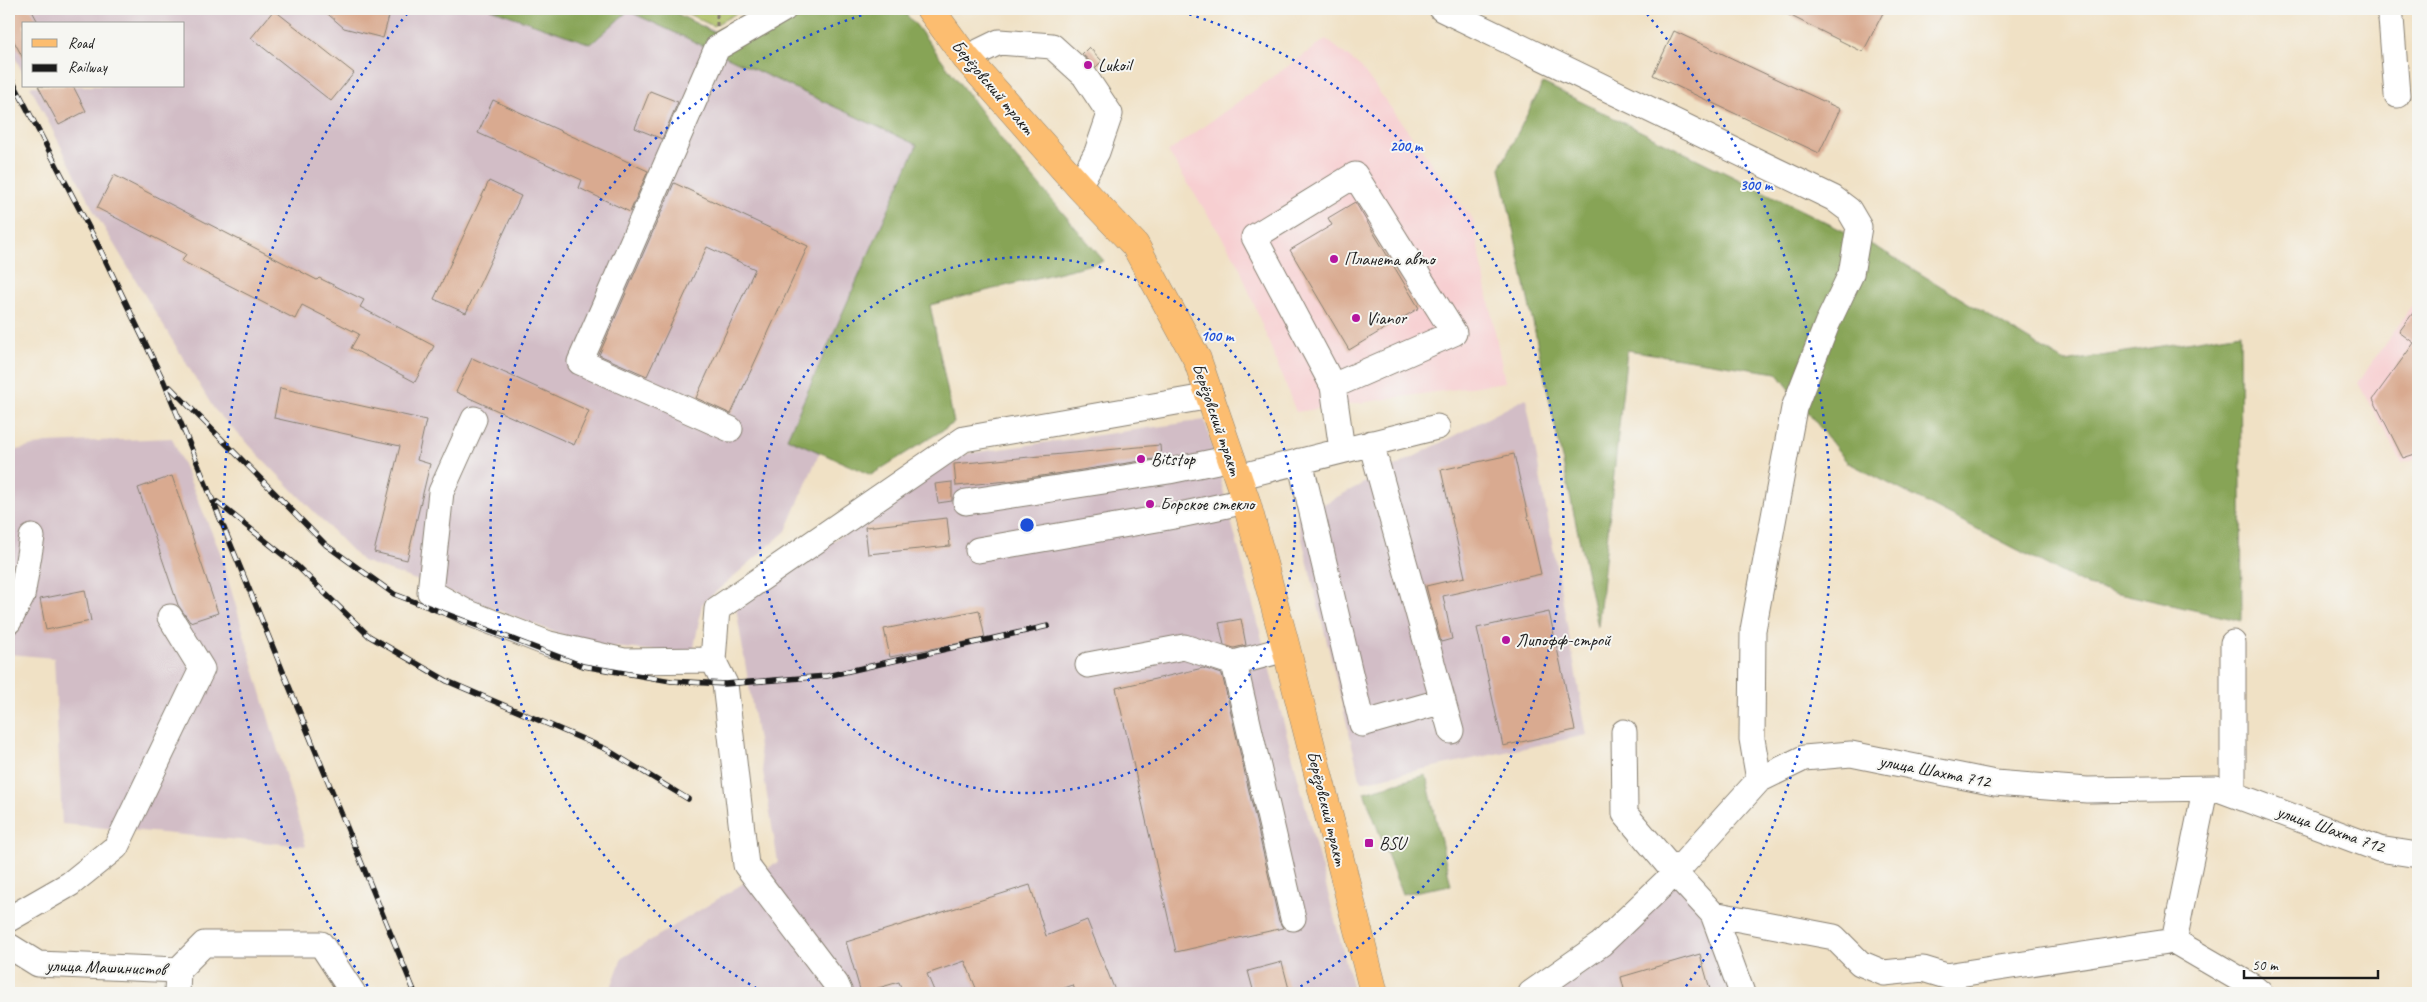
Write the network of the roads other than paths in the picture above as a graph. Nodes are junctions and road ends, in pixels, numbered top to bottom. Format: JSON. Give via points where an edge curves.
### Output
{"nodes":[{"id":1,"x":784,"y":9,"type":"edge"},
{"id":2,"x":930,"y":9,"type":"edge"},
{"id":3,"x":1442,"y":9,"type":"edge"},
{"id":4,"x":2388,"y":9,"type":"edge"},
{"id":5,"x":966,"y":58,"type":"junction"},
{"id":6,"x":2397,"y":95,"type":"dead end"},
{"id":7,"x":1079,"y":186,"type":"junction"},
{"id":8,"x":1333,"y":386,"type":"junction"},
{"id":9,"x":1211,"y":396,"type":"junction"},
{"id":10,"x":474,"y":419,"type":"dead end"},
{"id":11,"x":1437,"y":427,"type":"dead end"},
{"id":12,"x":730,"y":429,"type":"dead end"},
{"id":13,"x":1371,"y":443,"type":"junction"},
{"id":14,"x":1342,"y":450,"type":"junction"},
{"id":15,"x":1300,"y":461,"type":"junction"},
{"id":16,"x":1239,"y":479,"type":"junction"},
{"id":17,"x":966,"y":502,"type":"dead end"},
{"id":18,"x":32,"y":536,"type":"dead end"},
{"id":19,"x":978,"y":550,"type":"dead end"},
{"id":20,"x":170,"y":617,"type":"dead end"},
{"id":21,"x":9,"y":621,"type":"edge"},
{"id":22,"x":2233,"y":643,"type":"dead end"},
{"id":23,"x":1286,"y":649,"type":"junction"},
{"id":24,"x":713,"y":660,"type":"junction"},
{"id":25,"x":1234,"y":663,"type":"junction"},
{"id":26,"x":1088,"y":665,"type":"dead end"},
{"id":27,"x":1442,"y":701,"type":"junction"},
{"id":28,"x":1451,"y":731,"type":"dead end"},
{"id":29,"x":1624,"y":732,"type":"dead end"},
{"id":30,"x":1759,"y":780,"type":"junction"},
{"id":31,"x":2204,"y":790,"type":"junction"},
{"id":32,"x":2233,"y":794,"type":"junction"},
{"id":33,"x":2418,"y":855,"type":"edge"},
{"id":34,"x":1675,"y":874,"type":"junction"},
{"id":35,"x":1714,"y":914,"type":"junction"},
{"id":36,"x":1293,"y":918,"type":"dead end"},
{"id":37,"x":9,"y":919,"type":"edge"},
{"id":38,"x":2174,"y":942,"type":"junction"},
{"id":39,"x":9,"y":946,"type":"edge"},
{"id":40,"x":177,"y":982,"type":"edge"},
{"id":41,"x":353,"y":993,"type":"edge"},
{"id":42,"x":840,"y":993,"type":"edge"},
{"id":43,"x":1374,"y":993,"type":"edge"},
{"id":44,"x":1530,"y":993,"type":"edge"},
{"id":45,"x":1742,"y":993,"type":"edge"},
{"id":46,"x":2260,"y":993,"type":"edge"}],
"edges":[{"from":1,"to":12,"type":"street","via":[[717,48],[580,362]]},
{"from":2,"to":5,"type":"main road","name":"Берёзовский тракт"},
{"from":3,"to":30,"type":"street","via":[[1833,198],[1850,210],[1859,227],[1851,274],[1827,324],[1794,408],[1753,630],[1752,740]]},
{"from":4,"to":6,"type":"street"},
{"from":5,"to":7,"type":"main road","name":"Берёзовский тракт"},
{"from":5,"to":7,"type":"street","via":[[999,42],[1052,46],[1084,75],[1110,114],[1097,152]]},
{"from":7,"to":9,"type":"main road","name":"Берёзовский тракт","via":[[1135,245],[1197,359]]},
{"from":8,"to":8,"type":"street","via":[[1254,237],[1355,175],[1454,333]]},
{"from":8,"to":14,"type":"street"},
{"from":9,"to":16,"type":"main road","name":"Берёзовский тракт"},
{"from":9,"to":24,"type":"street","via":[[964,440],[716,609]]},
{"from":10,"to":24,"type":"street","via":[[441,492],[430,592],[466,612],[549,644],[624,661]]},
{"from":11,"to":13,"type":"street"},
{"from":13,"to":14,"type":"street"},
{"from":13,"to":27,"type":"street"},
{"from":14,"to":15,"type":"street"},
{"from":15,"to":16,"type":"street"},
{"from":15,"to":27,"type":"street","via":[[1362,724]]},
{"from":16,"to":17,"type":"street","via":[[1169,471]]},
{"from":16,"to":19,"type":"street","via":[[1180,515]]},
{"from":16,"to":23,"type":"main road","name":"Берёзовский тракт"},
{"from":18,"to":21,"type":"street","via":[[22,596]]},
{"from":20,"to":37,"type":"street","via":[[202,668],[116,847],[70,884]]},
{"from":22,"to":32,"type":"street"},
{"from":23,"to":25,"type":"street"},
{"from":23,"to":43,"type":"main road","name":"Берёзовский тракт"},
{"from":24,"to":42,"type":"street","via":[[725,684],[746,865]]},
{"from":25,"to":26,"type":"street","via":[[1184,647]]},
{"from":25,"to":36,"type":"street"},
{"from":27,"to":28,"type":"street"},
{"from":29,"to":34,"type":"street","via":[[1625,814]]},
{"from":30,"to":31,"type":"street","name":"улица Шахта 712","via":[[1804,758],[1851,754],[1995,783],[2087,790]]},
{"from":30,"to":34,"type":"street","name":"улица Шахта 712"},
{"from":31,"to":32,"type":"street","name":"улица Шахта 712","via":[[2216,788]]},
{"from":31,"to":38,"type":"street"},
{"from":32,"to":33,"type":"street","name":"улица Шахта 712","via":[[2378,849]]},
{"from":34,"to":35,"type":"street"},
{"from":34,"to":44,"type":"street","name":"улица Шахта 712","via":[[1601,944]]},
{"from":35,"to":38,"type":"street","via":[[1834,937],[1860,963],[1884,973],[1923,969],[1946,976]]},
{"from":35,"to":45,"type":"street"},
{"from":38,"to":46,"type":"street"},
{"from":39,"to":40,"type":"street","name":"улица Машинистов","via":[[38,964]]},
{"from":40,"to":41,"type":"street","via":[[204,944],[321,944]]}]}
